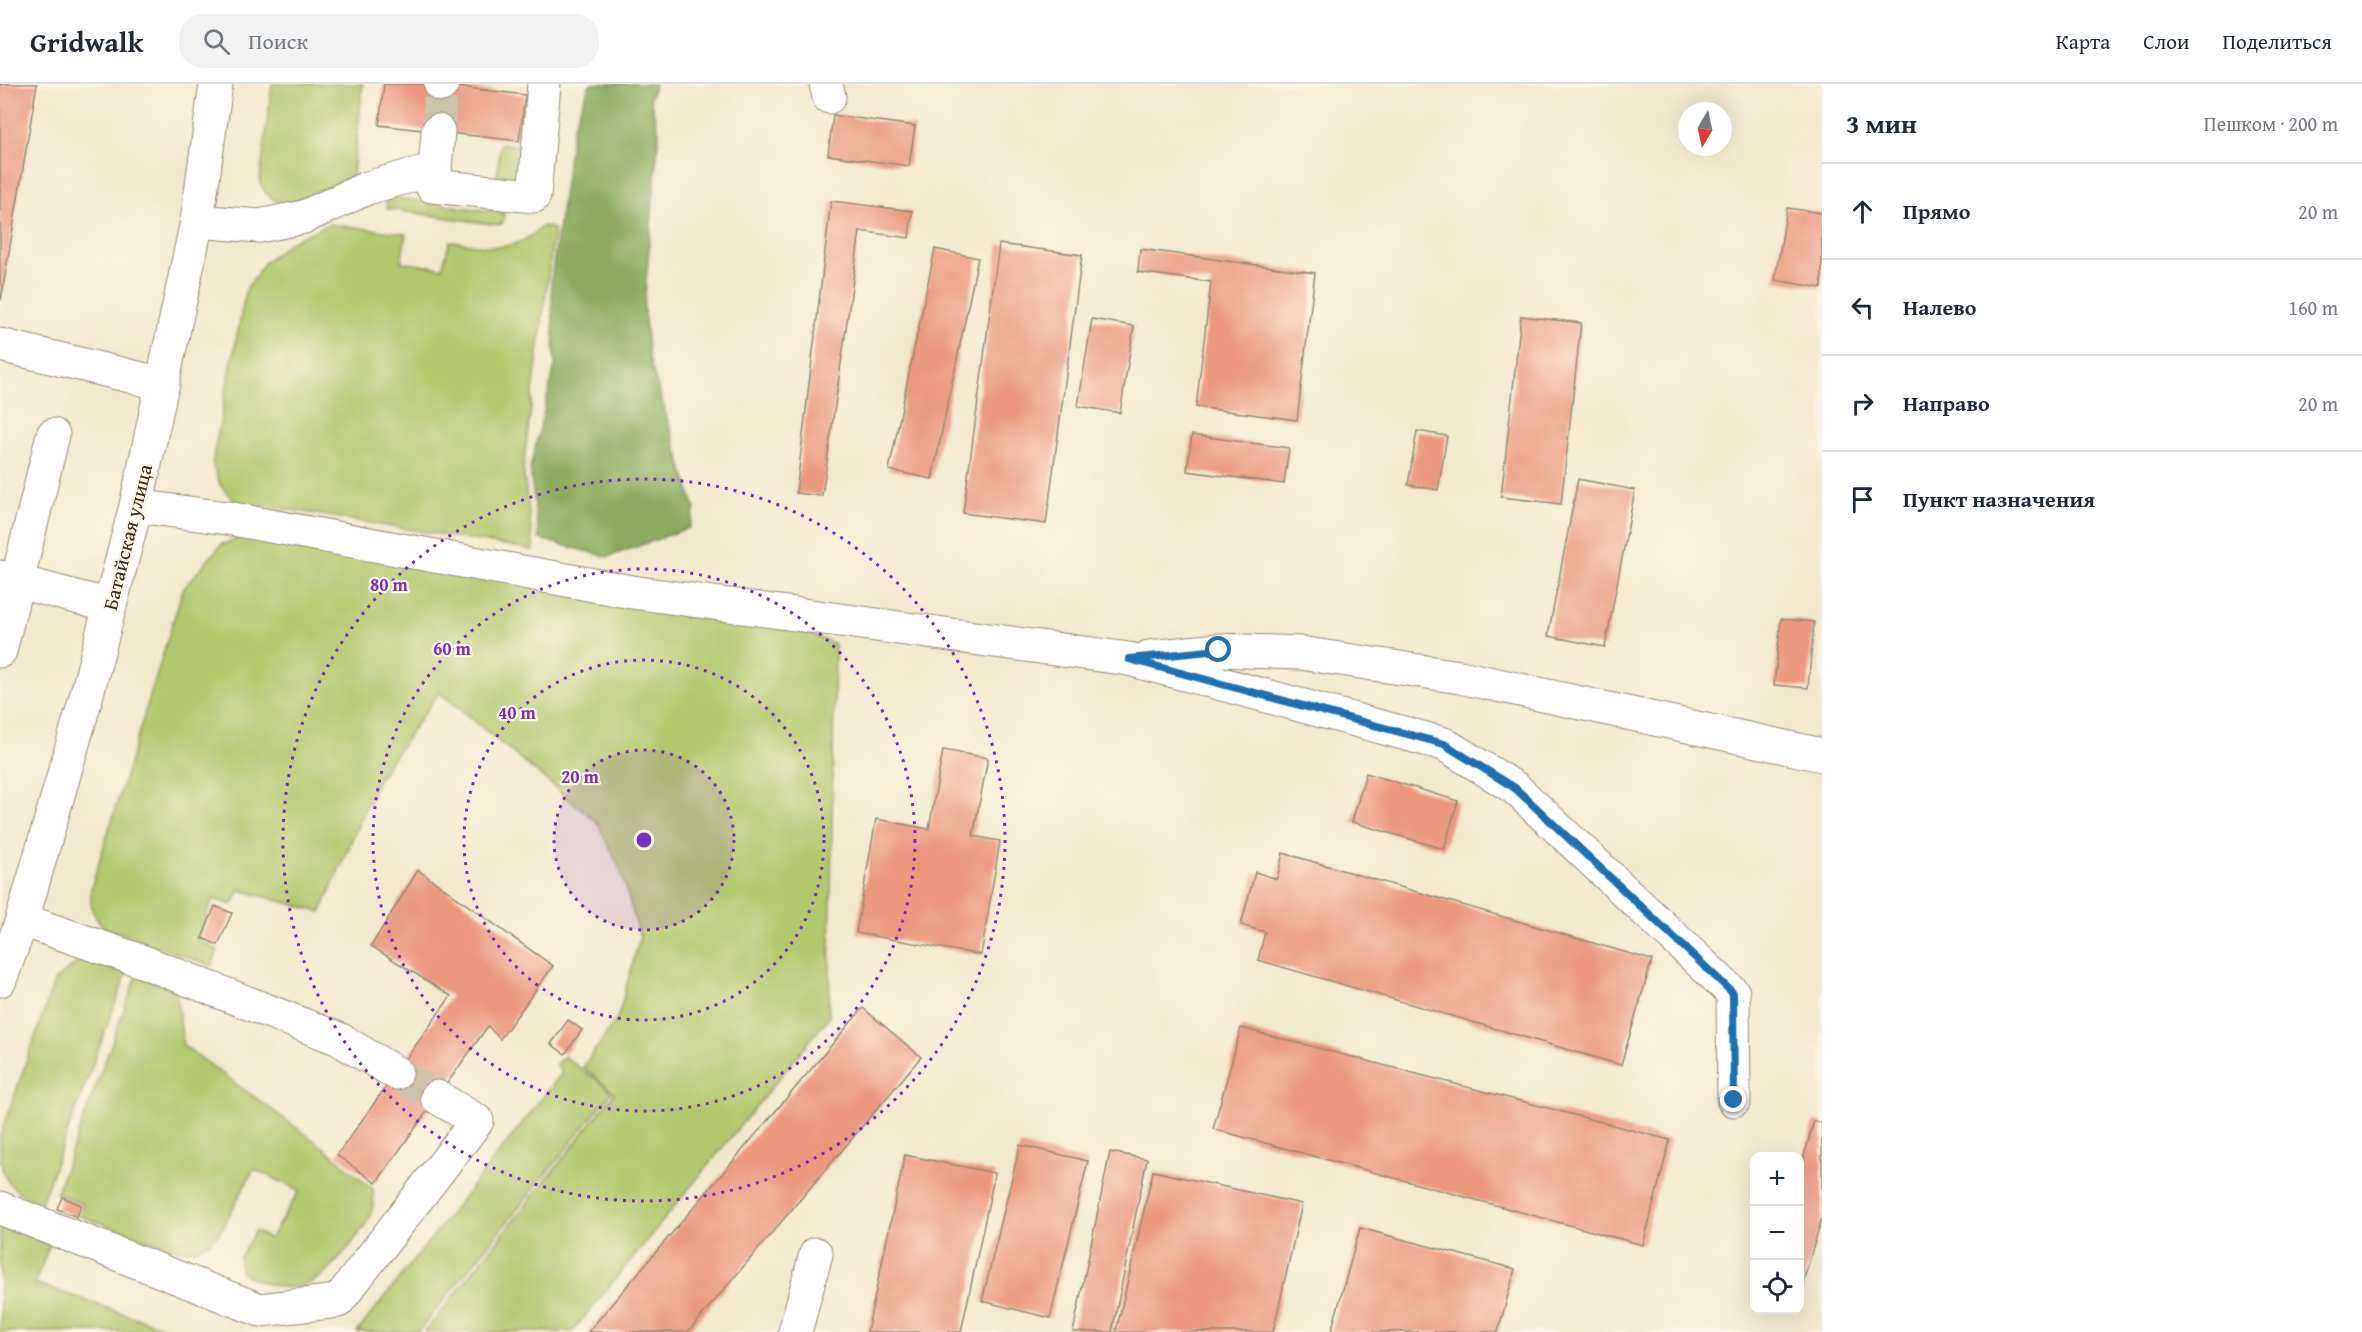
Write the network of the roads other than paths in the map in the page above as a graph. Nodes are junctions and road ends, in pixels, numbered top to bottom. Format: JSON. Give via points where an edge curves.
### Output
{"nodes":[{"id":1,"x":216,"y":84,"type":"edge"},
{"id":2,"x":544,"y":84,"type":"edge"},
{"id":3,"x":438,"y":131,"type":"tunnel mouth"},
{"id":4,"x":435,"y":168,"type":"junction"},
{"id":5,"x":197,"y":221,"type":"junction"},
{"id":6,"x":0,"y":345,"type":"edge"},
{"id":7,"x":163,"y":384,"type":"junction"},
{"id":8,"x":53,"y":435,"type":"dead end"},
{"id":9,"x":136,"y":506,"type":"junction"},
{"id":10,"x":9,"y":580,"type":"edge"},
{"id":11,"x":110,"y":606,"type":"junction"},
{"id":12,"x":0,"y":651,"type":"edge"},
{"id":13,"x":1129,"y":659,"type":"junction"},
{"id":14,"x":1816,"y":748,"type":"edge"},
{"id":15,"x":21,"y":920,"type":"junction"},
{"id":16,"x":0,"y":980,"type":"edge"},
{"id":17,"x":396,"y":1073,"type":"tunnel mouth"},
{"id":18,"x":437,"y":1097,"type":"tunnel mouth"},
{"id":19,"x":1734,"y":1100,"type":"dead end"},
{"id":20,"x":0,"y":1208,"type":"edge"},
{"id":21,"x":816,"y":1254,"type":"dead end"},
{"id":22,"x":795,"y":1332,"type":"edge"}],
"edges":[{"from":1,"to":5,"type":"main road","name":"Батайская улица"},
{"from":2,"to":4,"type":"main road","via":[[534,196],[432,186]]},
{"from":3,"to":4,"type":"main road"},
{"from":4,"to":5,"type":"main road","via":[[367,188],[304,217],[259,226]]},
{"from":5,"to":7,"type":"main road","name":"Батайская улица"},
{"from":6,"to":7,"type":"main road"},
{"from":7,"to":9,"type":"main road","name":"Батайская улица"},
{"from":8,"to":10,"type":"main road"},
{"from":9,"to":11,"type":"main road","name":"Батайская улица"},
{"from":9,"to":13,"type":"main road","via":[[228,518],[632,592]]},
{"from":10,"to":11,"type":"main road"},
{"from":10,"to":12,"type":"main road"},
{"from":11,"to":15,"type":"main road","name":"Батайская улица"},
{"from":13,"to":14,"type":"main road","via":[[1219,650],[1300,653],[1460,677]]},
{"from":13,"to":19,"type":"main road","via":[[1444,744],[1515,788],[1733,993]]},
{"from":15,"to":16,"type":"main road","name":"Батайская улица"},
{"from":15,"to":17,"type":"main road","via":[[144,962],[339,1039]]},
{"from":18,"to":20,"type":"main road","via":[[477,1121],[338,1301],[260,1310]]},
{"from":21,"to":22,"type":"main road"}]}
